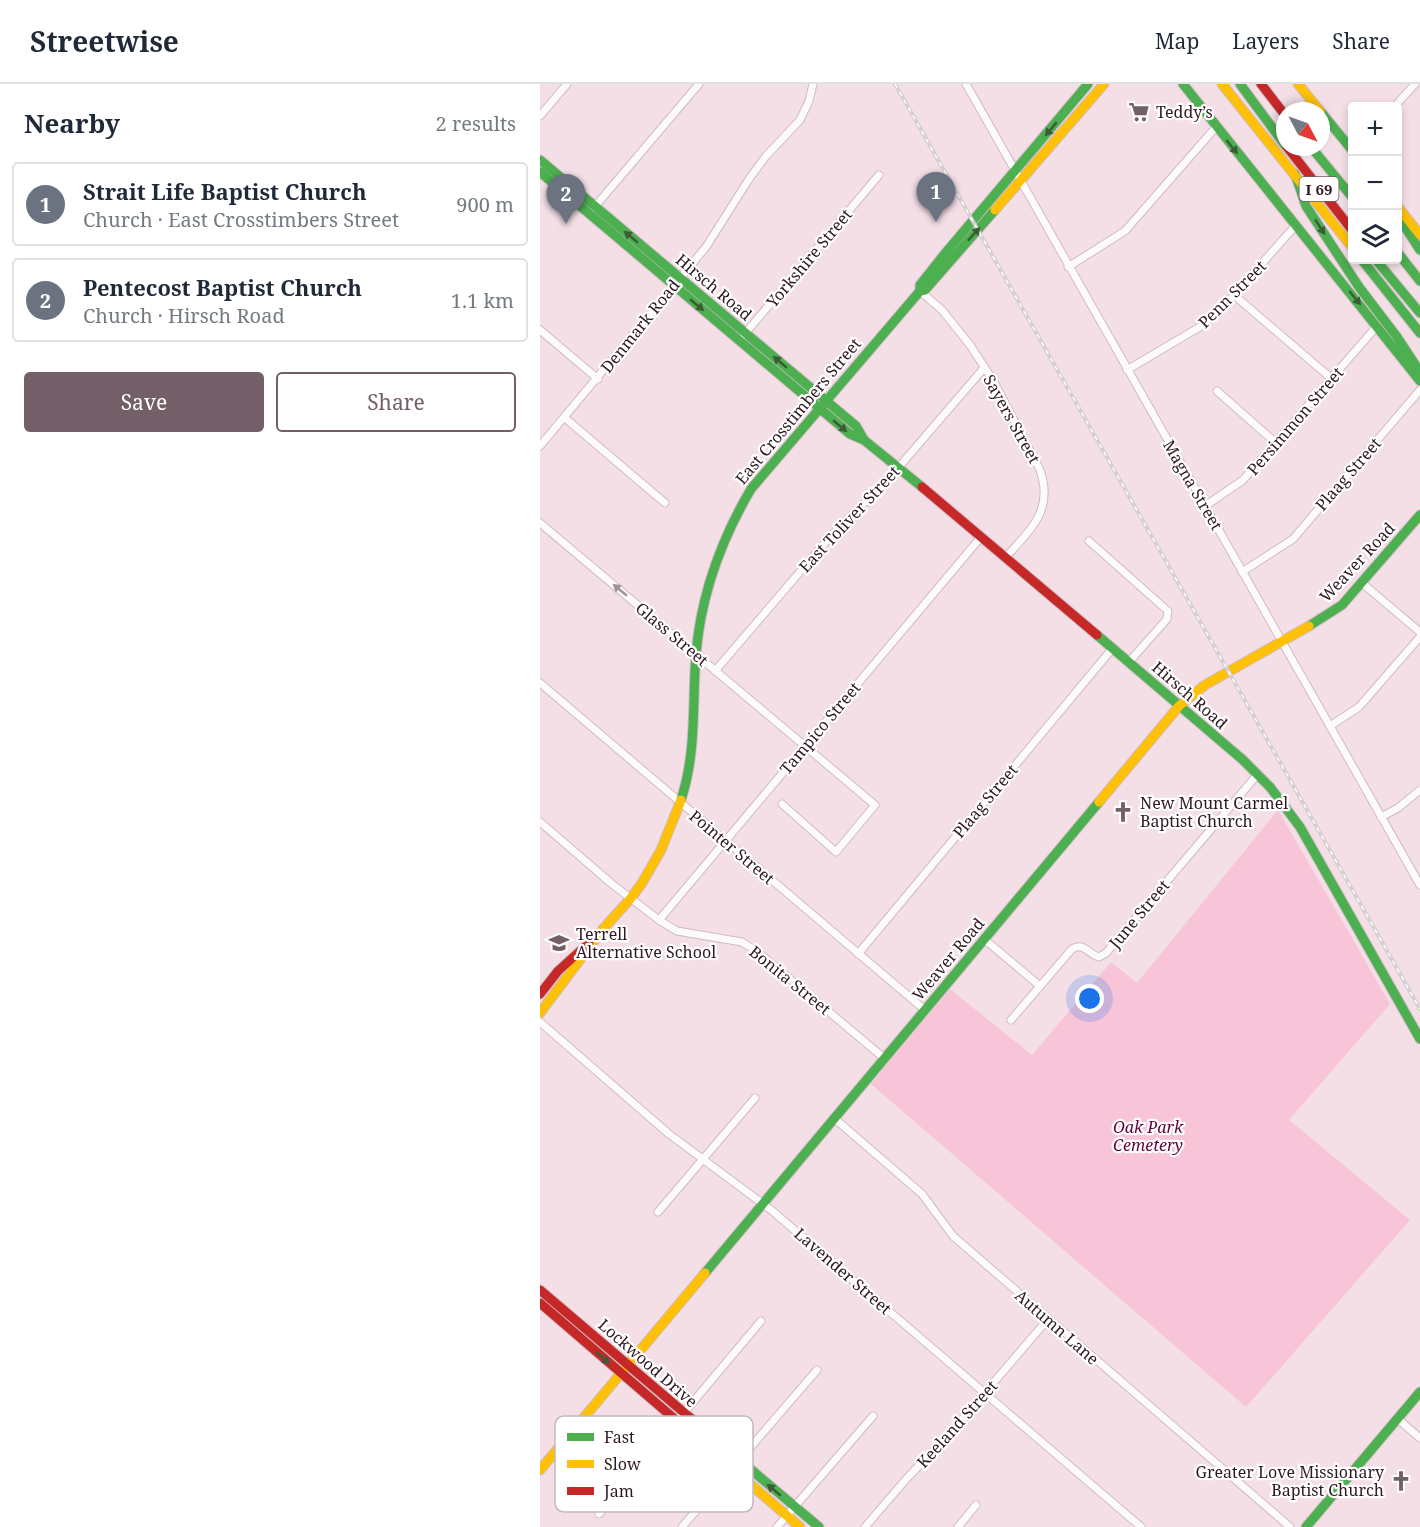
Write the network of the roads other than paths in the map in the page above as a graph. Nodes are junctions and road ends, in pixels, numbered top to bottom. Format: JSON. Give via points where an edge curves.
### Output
{"nodes":[{"id":1,"x":567,"y":84,"type":"edge"},
{"id":2,"x":699,"y":84,"type":"edge"},
{"id":3,"x":813,"y":84,"type":"edge"},
{"id":4,"x":966,"y":84,"type":"edge"},
{"id":5,"x":1088,"y":84,"type":"edge"},
{"id":6,"x":1104,"y":84,"type":"edge"},
{"id":7,"x":1183,"y":84,"type":"edge"},
{"id":8,"x":1222,"y":84,"type":"edge"},
{"id":9,"x":1240,"y":84,"type":"edge"},
{"id":10,"x":1261,"y":84,"type":"edge"},
{"id":11,"x":1298,"y":84,"type":"edge"},
{"id":12,"x":1415,"y":84,"type":"edge"},
{"id":13,"x":1313,"y":102,"type":"edge"},
{"id":14,"x":1399,"y":102,"type":"edge"},
{"id":15,"x":1276,"y":103,"type":"edge"},
{"id":16,"x":540,"y":116,"type":"edge"},
{"id":17,"x":1330,"y":123,"type":"edge"},
{"id":18,"x":1216,"y":127,"type":"junction"},
{"id":19,"x":1276,"y":133,"type":"edge"},
{"id":20,"x":1348,"y":144,"type":"edge"},
{"id":21,"x":1294,"y":156,"type":"edge"},
{"id":22,"x":1319,"y":156,"type":"edge"},
{"id":23,"x":540,"y":160,"type":"edge"},
{"id":24,"x":540,"y":172,"type":"edge"},
{"id":25,"x":1295,"y":174,"type":"junction"},
{"id":26,"x":879,"y":176,"type":"dead end"},
{"id":27,"x":1017,"y":176,"type":"junction"},
{"id":28,"x":1348,"y":191,"type":"edge"},
{"id":29,"x":592,"y":210,"type":"junction"},
{"id":30,"x":1400,"y":210,"type":"edge"},
{"id":31,"x":1402,"y":222,"type":"edge"},
{"id":32,"x":1348,"y":224,"type":"edge"},
{"id":33,"x":1296,"y":225,"type":"junction"},
{"id":34,"x":1420,"y":235,"type":"edge"},
{"id":35,"x":1348,"y":241,"type":"edge"},
{"id":36,"x":1420,"y":250,"type":"edge"},
{"id":37,"x":1402,"y":258,"type":"edge"},
{"id":38,"x":1365,"y":264,"type":"edge"},
{"id":39,"x":1379,"y":264,"type":"edge"},
{"id":40,"x":1068,"y":267,"type":"junction"},
{"id":41,"x":1420,"y":281,"type":"edge"},
{"id":42,"x":677,"y":282,"type":"junction"},
{"id":43,"x":920,"y":291,"type":"junction"},
{"id":44,"x":1234,"y":295,"type":"junction"},
{"id":45,"x":1420,"y":313,"type":"edge"},
{"id":46,"x":1377,"y":326,"type":"junction"},
{"id":47,"x":540,"y":330,"type":"edge"},
{"id":48,"x":1420,"y":333,"type":"edge"},
{"id":49,"x":742,"y":337,"type":"junction"},
{"id":50,"x":984,"y":368,"type":"junction"},
{"id":51,"x":1127,"y":370,"type":"junction"},
{"id":52,"x":1420,"y":372,"type":"edge"},
{"id":53,"x":597,"y":379,"type":"junction"},
{"id":54,"x":1332,"y":379,"type":"junction"},
{"id":55,"x":1420,"y":381,"type":"edge"},
{"id":56,"x":1420,"y":390,"type":"edge"},
{"id":57,"x":1217,"y":391,"type":"dead end"},
{"id":58,"x":822,"y":404,"type":"junction"},
{"id":59,"x":565,"y":418,"type":"junction"},
{"id":60,"x":1276,"y":443,"type":"junction"},
{"id":61,"x":540,"y":446,"type":"edge"},
{"id":62,"x":897,"y":469,"type":"junction"},
{"id":63,"x":665,"y":503,"type":"dead end"},
{"id":64,"x":1205,"y":506,"type":"junction"},
{"id":65,"x":1420,"y":515,"type":"edge"},
{"id":66,"x":540,"y":523,"type":"edge"},
{"id":67,"x":981,"y":537,"type":"junction"},
{"id":68,"x":1089,"y":541,"type":"dead end"},
{"id":69,"x":1006,"y":557,"type":"junction"},
{"id":70,"x":1242,"y":573,"type":"junction"},
{"id":71,"x":1362,"y":583,"type":"junction"},
{"id":72,"x":1420,"y":632,"type":"edge"},
{"id":73,"x":1420,"y":637,"type":"edge"},
{"id":74,"x":1281,"y":642,"type":"junction"},
{"id":75,"x":1112,"y":649,"type":"junction"},
{"id":76,"x":696,"y":654,"type":"junction"},
{"id":77,"x":1130,"y":662,"type":"junction"},
{"id":78,"x":715,"y":671,"type":"junction"},
{"id":79,"x":540,"y":683,"type":"edge"},
{"id":80,"x":1179,"y":706,"type":"junction"},
{"id":81,"x":1330,"y":726,"type":"junction"},
{"id":82,"x":804,"y":746,"type":"junction"},
{"id":83,"x":1257,"y":775,"type":"junction"},
{"id":84,"x":1420,"y":790,"type":"edge"},
{"id":85,"x":680,"y":803,"type":"junction"},
{"id":86,"x":782,"y":804,"type":"dead end"},
{"id":87,"x":1381,"y":817,"type":"junction"},
{"id":88,"x":540,"y":822,"type":"edge"},
{"id":89,"x":725,"y":841,"type":"junction"},
{"id":90,"x":1420,"y":885,"type":"edge"},
{"id":91,"x":631,"y":898,"type":"junction"},
{"id":92,"x":659,"y":920,"type":"junction"},
{"id":93,"x":604,"y":929,"type":"junction"},
{"id":94,"x":984,"y":939,"type":"junction"},
{"id":95,"x":858,"y":954,"type":"junction"},
{"id":96,"x":1040,"y":986,"type":"junction"},
{"id":97,"x":540,"y":994,"type":"edge"},
{"id":98,"x":925,"y":1010,"type":"junction"},
{"id":99,"x":540,"y":1013,"type":"edge"},
{"id":100,"x":1011,"y":1020,"type":"dead end"},
{"id":101,"x":540,"y":1022,"type":"edge"},
{"id":102,"x":1420,"y":1039,"type":"edge"},
{"id":103,"x":884,"y":1058,"type":"junction"},
{"id":104,"x":755,"y":1098,"type":"dead end"},
{"id":105,"x":834,"y":1118,"type":"junction"},
{"id":106,"x":703,"y":1159,"type":"junction"},
{"id":107,"x":763,"y":1203,"type":"junction"},
{"id":108,"x":658,"y":1212,"type":"dead end"},
{"id":109,"x":540,"y":1290,"type":"edge"},
{"id":110,"x":540,"y":1303,"type":"edge"},
{"id":111,"x":564,"y":1317,"type":"junction"},
{"id":112,"x":1048,"y":1319,"type":"junction"},
{"id":113,"x":761,"y":1321,"type":"dead end"},
{"id":114,"x":628,"y":1365,"type":"junction"},
{"id":115,"x":817,"y":1370,"type":"dead end"},
{"id":116,"x":621,"y":1374,"type":"junction"},
{"id":117,"x":1420,"y":1392,"type":"edge"},
{"id":118,"x":985,"y":1393,"type":"junction"},
{"id":119,"x":683,"y":1413,"type":"junction"},
{"id":120,"x":586,"y":1416,"type":"edge"},
{"id":121,"x":670,"y":1416,"type":"edge"},
{"id":122,"x":680,"y":1416,"type":"edge"},
{"id":123,"x":687,"y":1416,"type":"edge"},
{"id":124,"x":873,"y":1416,"type":"dead end"},
{"id":125,"x":1398,"y":1419,"type":"junction"},
{"id":126,"x":1420,"y":1437,"type":"edge"},
{"id":127,"x":753,"y":1443,"type":"edge"},
{"id":128,"x":555,"y":1452,"type":"edge"},
{"id":129,"x":540,"y":1470,"type":"edge"},
{"id":130,"x":753,"y":1472,"type":"edge"},
{"id":131,"x":753,"y":1487,"type":"edge"},
{"id":132,"x":976,"y":1505,"type":"dead end"},
{"id":133,"x":794,"y":1506,"type":"junction"},
{"id":134,"x":695,"y":1512,"type":"edge"},
{"id":135,"x":787,"y":1516,"type":"junction"},
{"id":136,"x":682,"y":1527,"type":"edge"},
{"id":137,"x":777,"y":1527,"type":"edge"},
{"id":138,"x":800,"y":1527,"type":"edge"},
{"id":139,"x":819,"y":1527,"type":"edge"},
{"id":140,"x":865,"y":1527,"type":"edge"},
{"id":141,"x":958,"y":1527,"type":"edge"},
{"id":142,"x":1141,"y":1527,"type":"edge"},
{"id":143,"x":1290,"y":1527,"type":"edge"},
{"id":144,"x":1306,"y":1527,"type":"edge"}],
"edges":[{"from":1,"to":16,"type":"street"},
{"from":2,"to":29,"type":"street"},
{"from":3,"to":42,"type":"street","name":"Denmark Road","via":[[800,120],[766,156],[706,247]]},
{"from":4,"to":27,"type":"street","name":"Magna Street"},
{"from":5,"to":27,"type":"main road","name":"East Crosstimbers Street","one_way":true},
{"from":6,"to":27,"type":"main road","name":"East Crosstimbers Street"},
{"from":7,"to":18,"type":"main road"},
{"from":8,"to":25,"type":"main road","number":"I 69"},
{"from":9,"to":19,"type":"main road","number":"I 69"},
{"from":10,"to":15,"type":"main road"},
{"from":11,"to":13,"type":"main road"},
{"from":12,"to":14,"type":"street"},
{"from":17,"to":20,"type":"main road"},
{"from":18,"to":33,"type":"main road","one_way":true},
{"from":18,"to":40,"type":"street","via":[[1125,231]]},
{"from":21,"to":32,"type":"main road","number":"I 69"},
{"from":22,"to":28,"type":"main road","number":"I 69"},
{"from":23,"to":29,"type":"main road","name":"Hirsch Road"},
{"from":24,"to":29,"type":"main road","name":"Hirsch Road"},
{"from":25,"to":35,"type":"main road","number":"I 69"},
{"from":25,"to":52,"type":"main road","one_way":true,"via":[[1306,206]]},
{"from":26,"to":49,"type":"street","name":"Yorkshire Street"},
{"from":27,"to":40,"type":"street","name":"Magna Street"},
{"from":27,"to":43,"type":"main road","name":"East Crosstimbers Street","via":[[925,290]]},
{"from":29,"to":42,"type":"main road","name":"Hirsch Road"},
{"from":30,"to":34,"type":"main road"},
{"from":31,"to":36,"type":"main road"},
{"from":33,"to":44,"type":"street","name":"Penn Street"},
{"from":33,"to":46,"type":"main road","one_way":true},
{"from":37,"to":41,"type":"main road"},
{"from":38,"to":48,"type":"main road"},
{"from":39,"to":45,"type":"main road"},
{"from":40,"to":51,"type":"street","name":"Magna Street"},
{"from":42,"to":49,"type":"main road","name":"Hirsch Road"},
{"from":42,"to":53,"type":"street","name":"Denmark Road"},
{"from":43,"to":50,"type":"street","name":"Sayers Street","via":[[959,329]]},
{"from":43,"to":58,"type":"main road","name":"East Crosstimbers Street"},
{"from":44,"to":51,"type":"street","name":"Penn Street","via":[[1203,325]]},
{"from":44,"to":54,"type":"street"},
{"from":46,"to":54,"type":"street","name":"Persimmon Street"},
{"from":46,"to":55,"type":"main road"},
{"from":47,"to":53,"type":"street"},
{"from":49,"to":58,"type":"main road","name":"Hirsch Road"},
{"from":50,"to":62,"type":"street","name":"East Toliver Street"},
{"from":50,"to":69,"type":"street","name":"Sayers Street","via":[[1040,470],[1046,491],[1037,521]]},
{"from":51,"to":64,"type":"street","name":"Magna Street"},
{"from":53,"to":59,"type":"street","name":"Denmark Road"},
{"from":54,"to":60,"type":"street","name":"Persimmon Street"},
{"from":56,"to":70,"type":"street","name":"Plaag Street","via":[[1293,539]]},
{"from":57,"to":60,"type":"street"},
{"from":58,"to":62,"type":"main road","name":"Hirsch Road","via":[[856,426],[864,440]]},
{"from":58,"to":76,"type":"main road","name":"East Crosstimbers Street","via":[[751,489],[736,513],[715,562],[701,613]]},
{"from":59,"to":61,"type":"street","name":"Denmark Road"},
{"from":59,"to":63,"type":"street"},
{"from":60,"to":64,"type":"street","name":"Persimmon Street","via":[[1243,480]]},
{"from":62,"to":67,"type":"main road","name":"Hirsch Road"},
{"from":62,"to":78,"type":"street","name":"East Toliver Street","via":[[829,538]]},
{"from":64,"to":70,"type":"street","name":"Magna Street"},
{"from":65,"to":71,"type":"main road","name":"Weaver Road"},
{"from":76,"to":66,"type":"street","name":"Glass Street","one_way":true},
{"from":67,"to":69,"type":"main road","name":"Hirsch Road"},
{"from":67,"to":82,"type":"street","name":"Tampico Street"},
{"from":68,"to":77,"type":"street","via":[[1168,611],[1167,619]]},
{"from":69,"to":75,"type":"main road","name":"Hirsch Road"},
{"from":70,"to":74,"type":"street","name":"Magna Street"},
{"from":71,"to":72,"type":"street"},
{"from":71,"to":74,"type":"main road","name":"Weaver Road","via":[[1332,613]]},
{"from":73,"to":81,"type":"street","via":[[1368,698]]},
{"from":74,"to":80,"type":"main road","name":"Weaver Road","via":[[1205,685]]},
{"from":74,"to":81,"type":"street","name":"Magna Street"},
{"from":75,"to":77,"type":"main road","name":"Hirsch Road"},
{"from":75,"to":95,"type":"street","name":"Plaag Street"},
{"from":76,"to":78,"type":"street","name":"Glass Street"},
{"from":76,"to":85,"type":"main road","name":"East Crosstimbers Street","via":[[691,762]]},
{"from":77,"to":80,"type":"main road","name":"Hirsch Road"},
{"from":78,"to":82,"type":"street","name":"Glass Street"},
{"from":79,"to":85,"type":"street","name":"Pointer Street"},
{"from":80,"to":83,"type":"main road","name":"Hirsch Road"},
{"from":80,"to":94,"type":"main road","name":"Weaver Road"},
{"from":81,"to":87,"type":"street","name":"Magna Street"},
{"from":82,"to":86,"type":"street","name":"Glass Street","via":[[875,805],[837,852]]},
{"from":82,"to":89,"type":"street","name":"Tampico Street"},
{"from":83,"to":96,"type":"street","name":"June Street","via":[[1106,953],[1099,957],[1076,946]]},
{"from":83,"to":102,"type":"main road","name":"Hirsch Road","via":[[1311,846]]},
{"from":84,"to":87,"type":"street"},
{"from":85,"to":89,"type":"street","name":"Pointer Street"},
{"from":85,"to":91,"type":"main road","name":"East Crosstimbers Street","via":[[660,852]]},
{"from":87,"to":90,"type":"street","name":"Magna Street"},
{"from":88,"to":91,"type":"street","name":"Bonita Street"},
{"from":89,"to":92,"type":"street","name":"Tampico Street"},
{"from":89,"to":95,"type":"street","name":"Pointer Street"},
{"from":91,"to":92,"type":"street","name":"Bonita Street"},
{"from":91,"to":93,"type":"main road","name":"East Crosstimbers Street"},
{"from":92,"to":103,"type":"street","name":"Bonita Street","via":[[684,933],[742,942]]},
{"from":93,"to":97,"type":"main road","name":"East Crosstimbers Street","via":[[558,971]]},
{"from":93,"to":99,"type":"main road","name":"East Crosstimbers Street"},
{"from":94,"to":96,"type":"street"},
{"from":94,"to":98,"type":"main road","name":"Weaver Road"},
{"from":95,"to":98,"type":"street","name":"Pointer Street"},
{"from":96,"to":100,"type":"street","name":"June Street"},
{"from":98,"to":103,"type":"main road","name":"Weaver Road"},
{"from":101,"to":106,"type":"street","name":"Lavender Street"},
{"from":103,"to":105,"type":"main road","name":"Weaver Road"},
{"from":104,"to":106,"type":"street"},
{"from":105,"to":107,"type":"main road","name":"Weaver Road"},
{"from":105,"to":112,"type":"street","name":"Autumn Lane","via":[[922,1194],[953,1236]]},
{"from":106,"to":107,"type":"street","name":"Lavender Street"},
{"from":106,"to":108,"type":"street"},
{"from":107,"to":114,"type":"main road","name":"Weaver Road"},
{"from":107,"to":118,"type":"street","name":"Lavender Street"},
{"from":109,"to":111,"type":"main road","name":"Lockwood Drive"},
{"from":110,"to":111,"type":"main road","name":"Lockwood Drive"},
{"from":111,"to":114,"type":"main road","name":"Lockwood Drive"},
{"from":111,"to":116,"type":"main road","name":"Lockwood Drive","one_way":true},
{"from":112,"to":118,"type":"street","name":"Keeland Street"},
{"from":112,"to":143,"type":"street","name":"Autumn Lane"},
{"from":113,"to":119,"type":"street"},
{"from":114,"to":116,"type":"main road","name":"Weaver Road"},
{"from":114,"to":119,"type":"main road","name":"Lockwood Drive"},
{"from":115,"to":127,"type":"street"},
{"from":116,"to":120,"type":"main road","name":"Weaver Road"},
{"from":116,"to":121,"type":"main road","name":"Lockwood Drive"},
{"from":117,"to":125,"type":"main road"},
{"from":118,"to":140,"type":"street","name":"Keeland Street"},
{"from":118,"to":142,"type":"street","name":"Lavender Street"},
{"from":119,"to":122,"type":"street"},
{"from":119,"to":123,"type":"main road","name":"Lockwood Drive"},
{"from":124,"to":133,"type":"street"},
{"from":125,"to":126,"type":"street"},
{"from":125,"to":144,"type":"main road"},
{"from":128,"to":129,"type":"main road","name":"Weaver Road"},
{"from":133,"to":130,"type":"main road","name":"Lockwood Drive","one_way":true},
{"from":131,"to":135,"type":"main road","name":"Lockwood Drive"},
{"from":132,"to":141,"type":"street"},
{"from":133,"to":135,"type":"street"},
{"from":133,"to":139,"type":"main road","name":"Lockwood Drive"},
{"from":134,"to":136,"type":"street"},
{"from":135,"to":137,"type":"street"},
{"from":135,"to":138,"type":"main road","name":"Lockwood Drive"}]}
